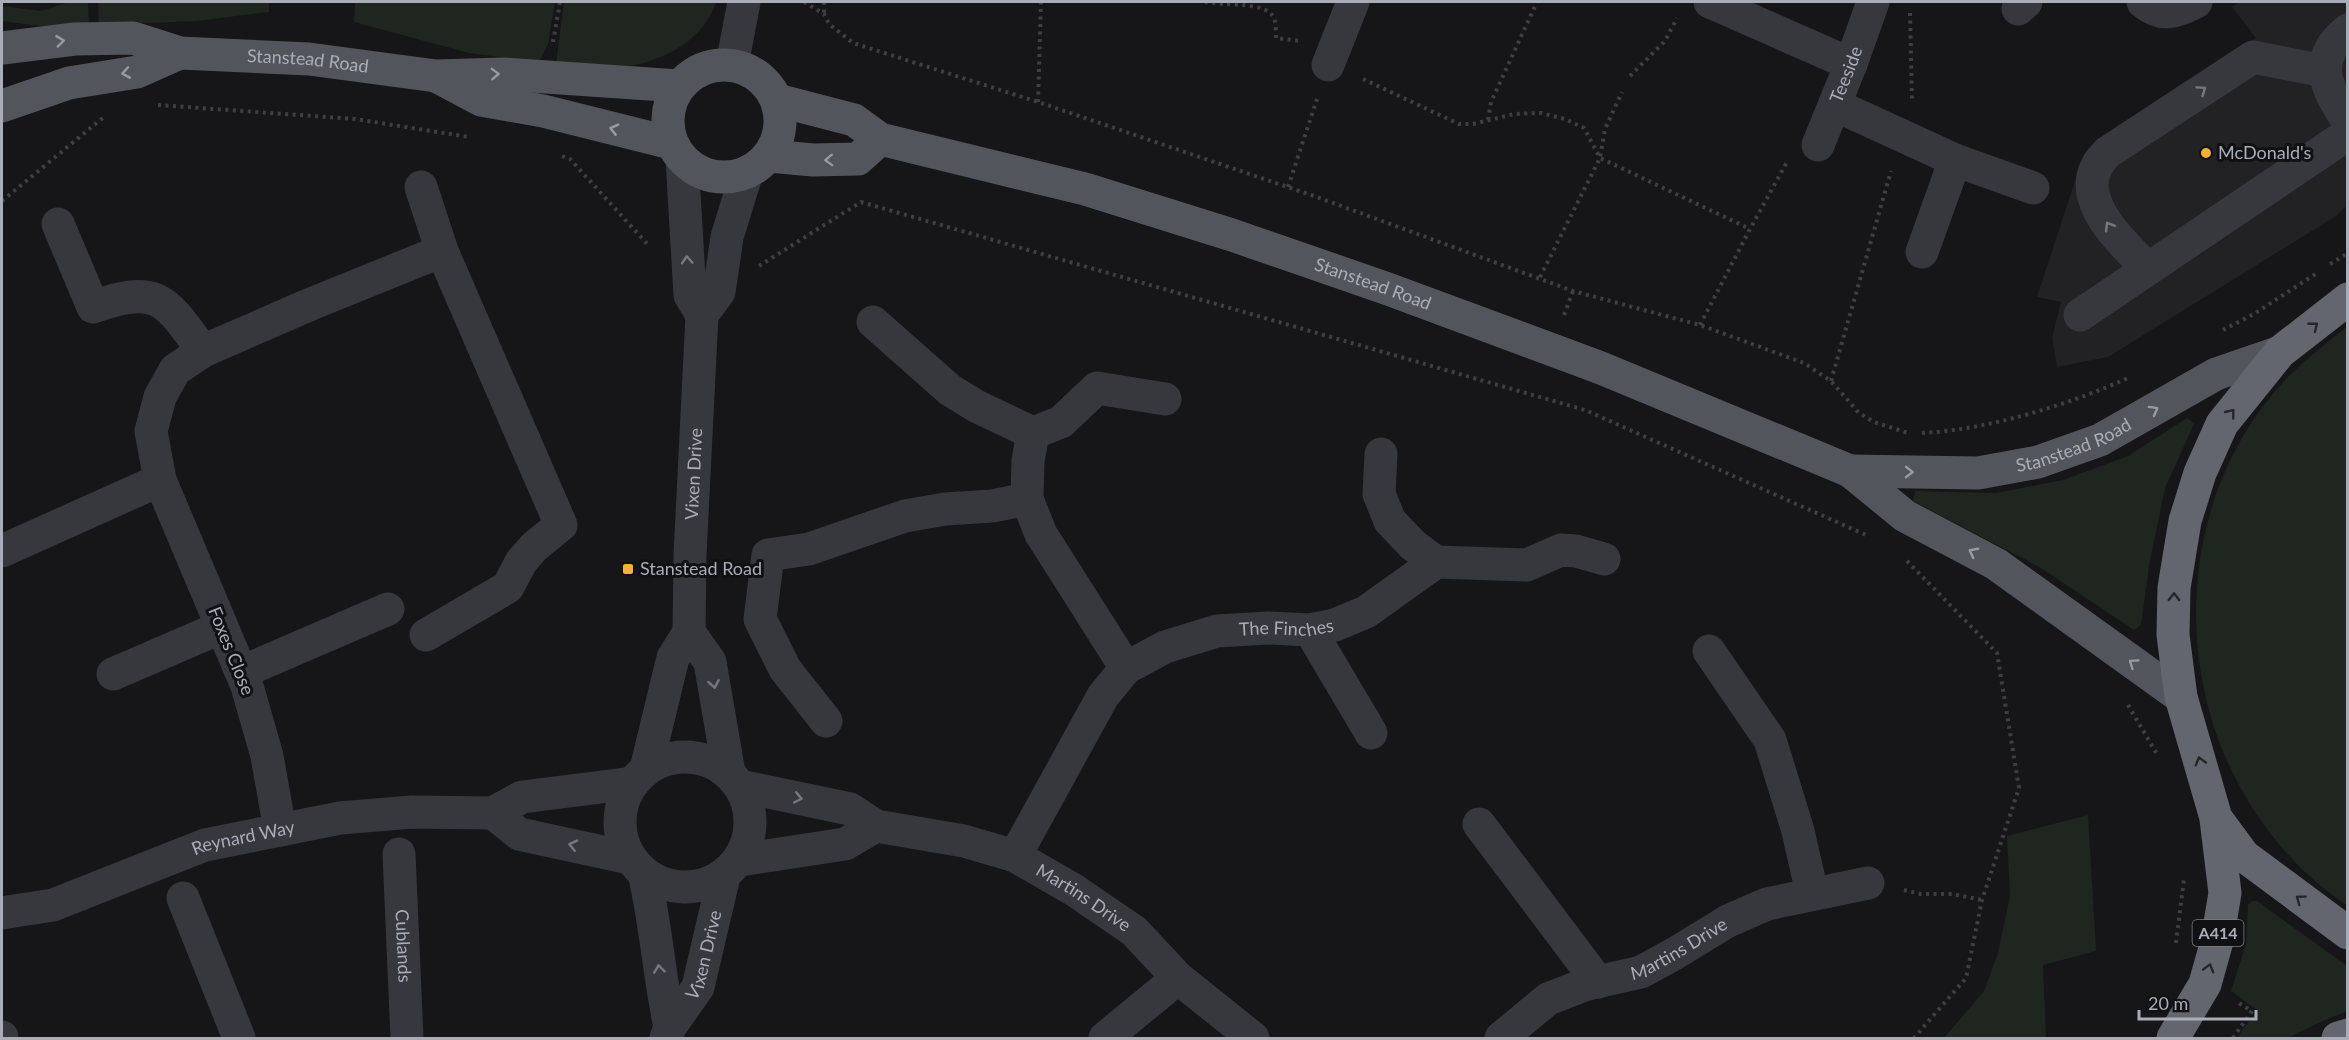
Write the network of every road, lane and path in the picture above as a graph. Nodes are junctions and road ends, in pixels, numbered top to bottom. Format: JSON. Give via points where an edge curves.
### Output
{"nodes":[{"id":1,"x":744,"y":2,"type":"edge"},
{"id":2,"x":804,"y":2,"type":"edge"},
{"id":3,"x":824,"y":2,"type":"edge"},
{"id":4,"x":1041,"y":2,"type":"edge"},
{"id":5,"x":1205,"y":2,"type":"edge"},
{"id":6,"x":1353,"y":2,"type":"edge"},
{"id":7,"x":1537,"y":2,"type":"edge"},
{"id":8,"x":1873,"y":2,"type":"edge"},
{"id":9,"x":1910,"y":2,"type":"edge"},
{"id":10,"x":2143,"y":2,"type":"edge"},
{"id":11,"x":2196,"y":2,"type":"edge"},
{"id":12,"x":1695,"y":6,"type":"edge"},
{"id":13,"x":824,"y":14,"type":"junction"},
{"id":14,"x":2348,"y":30,"type":"edge"},
{"id":15,"x":2,"y":48,"type":"edge"},
{"id":16,"x":180,"y":53,"type":"junction"},
{"id":17,"x":1332,"y":56,"type":"junction"},
{"id":18,"x":1851,"y":64,"type":"junction"},
{"id":19,"x":732,"y":65,"type":"junction"},
{"id":20,"x":2324,"y":70,"type":"junction"},
{"id":21,"x":436,"y":76,"type":"junction"},
{"id":22,"x":1630,"y":76,"type":"dead end"},
{"id":23,"x":679,"y":86,"type":"junction"},
{"id":24,"x":1622,"y":92,"type":"dead end"},
{"id":25,"x":777,"y":100,"type":"junction"},
{"id":26,"x":1038,"y":102,"type":"junction"},
{"id":27,"x":1835,"y":105,"type":"junction"},
{"id":28,"x":2,"y":106,"type":"edge"},
{"id":29,"x":1488,"y":120,"type":"junction"},
{"id":30,"x":2348,"y":121,"type":"edge"},
{"id":31,"x":2348,"y":134,"type":"edge"},
{"id":32,"x":1903,"y":136,"type":"junction"},
{"id":33,"x":880,"y":139,"type":"junction"},
{"id":34,"x":1818,"y":145,"type":"joint"},
{"id":35,"x":677,"y":151,"type":"junction"},
{"id":36,"x":1600,"y":158,"type":"junction"},
{"id":37,"x":1955,"y":160,"type":"junction"},
{"id":38,"x":758,"y":164,"type":"junction"},
{"id":39,"x":1288,"y":187,"type":"junction"},
{"id":40,"x":421,"y":188,"type":"dead end"},
{"id":41,"x":2033,"y":188,"type":"dead end"},
{"id":42,"x":58,"y":224,"type":"dead end"},
{"id":43,"x":1750,"y":229,"type":"junction"},
{"id":44,"x":442,"y":251,"type":"junction"},
{"id":45,"x":1922,"y":252,"type":"dead end"},
{"id":46,"x":2348,"y":254,"type":"edge"},
{"id":47,"x":2329,"y":266,"type":"dead end"},
{"id":48,"x":2148,"y":268,"type":"junction"},
{"id":49,"x":2319,"y":272,"type":"dead end"},
{"id":50,"x":1540,"y":277,"type":"junction"},
{"id":51,"x":2348,"y":299,"type":"edge"},
{"id":52,"x":702,"y":315,"type":"junction"},
{"id":53,"x":2080,"y":315,"type":"dead end"},
{"id":54,"x":873,"y":322,"type":"dead end"},
{"id":55,"x":1700,"y":325,"type":"junction"},
{"id":56,"x":2216,"y":334,"type":"dead end"},
{"id":57,"x":203,"y":351,"type":"junction"},
{"id":58,"x":2280,"y":352,"type":"junction"},
{"id":59,"x":2139,"y":374,"type":"dead end"},
{"id":60,"x":1831,"y":381,"type":"junction"},
{"id":61,"x":1166,"y":399,"type":"dead end"},
{"id":62,"x":1033,"y":433,"type":"junction"},
{"id":63,"x":1381,"y":454,"type":"dead end"},
{"id":64,"x":1850,"y":471,"type":"junction"},
{"id":65,"x":160,"y":480,"type":"junction"},
{"id":66,"x":1027,"y":499,"type":"junction"},
{"id":67,"x":2,"y":551,"type":"edge"},
{"id":68,"x":1604,"y":559,"type":"dead end"},
{"id":69,"x":1436,"y":562,"type":"junction"},
{"id":70,"x":388,"y":609,"type":"dead end"},
{"id":71,"x":222,"y":627,"type":"junction"},
{"id":72,"x":1310,"y":630,"type":"junction"},
{"id":73,"x":689,"y":632,"type":"junction"},
{"id":74,"x":426,"y":636,"type":"dead end"},
{"id":75,"x":1709,"y":651,"type":"dead end"},
{"id":76,"x":1126,"y":668,"type":"junction"},
{"id":77,"x":242,"y":672,"type":"junction"},
{"id":78,"x":113,"y":674,"type":"dead end"},
{"id":79,"x":2123,"y":696,"type":"dead end"},
{"id":80,"x":2181,"y":697,"type":"junction"},
{"id":81,"x":826,"y":721,"type":"dead end"},
{"id":82,"x":1371,"y":733,"type":"dead end"},
{"id":83,"x":2163,"y":766,"type":"dead end"},
{"id":84,"x":640,"y":776,"type":"junction"},
{"id":85,"x":735,"y":779,"type":"junction"},
{"id":86,"x":493,"y":813,"type":"junction"},
{"id":87,"x":2216,"y":818,"type":"junction"},
{"id":88,"x":1479,"y":824,"type":"dead end"},
{"id":89,"x":876,"y":826,"type":"junction"},
{"id":90,"x":280,"y":830,"type":"junction"},
{"id":91,"x":399,"y":854,"type":"dead end"},
{"id":92,"x":1016,"y":856,"type":"junction"},
{"id":93,"x":637,"y":866,"type":"junction"},
{"id":94,"x":732,"y":868,"type":"junction"},
{"id":95,"x":2185,"y":871,"type":"dead end"},
{"id":96,"x":1868,"y":883,"type":"joint"},
{"id":97,"x":1812,"y":893,"type":"junction"},
{"id":98,"x":183,"y":898,"type":"dead end"},
{"id":99,"x":1982,"y":900,"type":"dead end"},
{"id":100,"x":2,"y":914,"type":"edge"},
{"id":101,"x":2348,"y":933,"type":"edge"},
{"id":102,"x":1178,"y":978,"type":"junction"},
{"id":103,"x":1598,"y":981,"type":"junction"},
{"id":104,"x":2205,"y":984,"type":"junction"},
{"id":105,"x":668,"y":1033,"type":"edge"},
{"id":106,"x":2348,"y":1035,"type":"edge"},
{"id":107,"x":239,"y":1038,"type":"edge"},
{"id":108,"x":406,"y":1038,"type":"edge"},
{"id":109,"x":1105,"y":1038,"type":"edge"},
{"id":110,"x":1253,"y":1038,"type":"edge"},
{"id":111,"x":1501,"y":1038,"type":"edge"},
{"id":112,"x":2173,"y":1038,"type":"edge"},
{"id":113,"x":2233,"y":1038,"type":"edge"},
{"id":114,"x":2338,"y":1038,"type":"edge"}],
"edges":[{"from":1,"to":19,"type":"street"},
{"from":2,"to":13,"type":"path"},
{"from":3,"to":13,"type":"path"},
{"from":4,"to":26,"type":"path"},
{"from":5,"to":17,"type":"path","via":[[1266,9],[1274,19],[1276,38]]},
{"from":6,"to":17,"type":"street"},
{"from":7,"to":29,"type":"path","via":[[1491,102]]},
{"from":8,"to":18,"type":"street","name":"Teeside"},
{"from":9,"to":32,"type":"path","via":[[1912,108]]},
{"from":10,"to":11,"type":"street","via":[[2153,10],[2174,13]]},
{"from":12,"to":18,"type":"street"},
{"from":12,"to":22,"type":"path"},
{"from":13,"to":26,"type":"path","via":[[829,24],[853,43]]},
{"from":14,"to":20,"type":"street","via":[[2331,50]]},
{"from":15,"to":16,"type":"main road","name":"Stanstead Road","one_way":true,"via":[[75,39],[133,38]]},
{"from":16,"to":21,"type":"main road","name":"Stanstead Road","via":[[309,59]]},
{"from":16,"to":28,"type":"main road","name":"Stanstead Road","one_way":true,"via":[[137,72],[69,83]]},
{"from":17,"to":29,"type":"path","via":[[1348,72],[1459,124]]},
{"from":17,"to":39,"type":"path"},
{"from":18,"to":27,"type":"street","name":"Teeside"},
{"from":19,"to":23,"type":"main road","via":[[712,65]]},
{"from":19,"to":25,"type":"main road","via":[[750,71],[766,83]]},
{"from":20,"to":30,"type":"street","via":[[2326,83]]},
{"from":48,"to":20,"type":"street","one_way":true,"via":[[2111,232],[2094,199],[2093,183],[2099,161],[2253,57]]},
{"from":21,"to":23,"type":"main road","name":"Stanstead Road","one_way":true,"via":[[503,74]]},
{"from":35,"to":21,"type":"main road","name":"Stanstead Road","one_way":true,"via":[[543,111],[482,100]]},
{"from":23,"to":35,"type":"main road","via":[[670,104],[667,123]]},
{"from":24,"to":36,"type":"path","via":[[1605,129]]},
{"from":25,"to":33,"type":"main road","name":"Stanstead Road","via":[[854,120]]},
{"from":25,"to":38,"type":"main road","via":[[781,124],[778,139]]},
{"from":26,"to":39,"type":"path"},
{"from":27,"to":32,"type":"street"},
{"from":27,"to":34,"type":"street","name":"Teeside"},
{"from":29,"to":36,"type":"path","via":[[1541,113],[1565,119],[1584,128]]},
{"from":31,"to":48,"type":"street"},
{"from":32,"to":37,"type":"street"},
{"from":32,"to":60,"type":"path"},
{"from":33,"to":38,"type":"main road","one_way":true,"via":[[858,159]]},
{"from":33,"to":64,"type":"main road","name":"Stanstead Road","via":[[1085,189],[1232,235],[1600,368]]},
{"from":34,"to":43,"type":"path","via":[[1794,151]]},
{"from":35,"to":38,"type":"main road","via":[[698,171],[716,177],[736,177]]},
{"from":52,"to":35,"type":"street","name":"Vixen Drive","one_way":true,"via":[[690,295]]},
{"from":36,"to":43,"type":"path"},
{"from":36,"to":50,"type":"path"},
{"from":37,"to":41,"type":"street"},
{"from":37,"to":45,"type":"street"},
{"from":38,"to":52,"type":"street","name":"Vixen Drive","via":[[727,237],[718,291]]},
{"from":39,"to":50,"type":"path"},
{"from":40,"to":44,"type":"street"},
{"from":42,"to":57,"type":"street","via":[[93,307],[119,298],[146,296],[171,308]]},
{"from":43,"to":55,"type":"path"},
{"from":44,"to":57,"type":"street","name":"Foxes Close"},
{"from":44,"to":74,"type":"street","via":[[561,525],[521,562],[508,587]]},
{"from":46,"to":47,"type":"path"},
{"from":48,"to":53,"type":"street"},
{"from":49,"to":56,"type":"path"},
{"from":50,"to":55,"type":"path","via":[[1573,291]]},
{"from":58,"to":51,"type":"highway","one_way":true},
{"from":52,"to":73,"type":"street","name":"Vixen Drive"},
{"from":54,"to":62,"type":"street","via":[[950,390]]},
{"from":55,"to":60,"type":"path","via":[[1804,363]]},
{"from":57,"to":65,"type":"street","name":"Foxes Close","via":[[175,370],[160,397],[151,430]]},
{"from":64,"to":58,"type":"main road","name":"Stanstead Road","one_way":true,"via":[[1978,473],[2038,462],[2100,440],[2216,374]]},
{"from":80,"to":58,"type":"highway","one_way":true,"via":[[2173,635],[2174,588],[2185,521],[2200,473],[2222,424]]},
{"from":59,"to":60,"type":"path","via":[[2100,391],[2010,418],[1948,432],[1908,433],[1859,413]]},
{"from":61,"to":62,"type":"street","via":[[1097,388],[1061,422]]},
{"from":62,"to":66,"type":"street"},
{"from":63,"to":69,"type":"street","via":[[1380,494],[1390,521]]},
{"from":80,"to":64,"type":"main road","name":"Stanstead Road","one_way":true,"via":[[1996,564],[1905,516]]},
{"from":65,"to":67,"type":"street"},
{"from":65,"to":71,"type":"street","name":"Foxes Close"},
{"from":66,"to":76,"type":"street","via":[[1041,534]]},
{"from":66,"to":81,"type":"street","via":[[905,516],[809,549],[768,555],[760,620],[785,669]]},
{"from":68,"to":69,"type":"street","via":[[1561,550],[1527,565]]},
{"from":69,"to":72,"type":"street","name":"The Finches","via":[[1366,612]]},
{"from":70,"to":77,"type":"street"},
{"from":71,"to":77,"type":"street","name":"Foxes Close"},
{"from":71,"to":78,"type":"street"},
{"from":72,"to":76,"type":"street","name":"The Finches","via":[[1216,631],[1165,647]]},
{"from":72,"to":82,"type":"street"},
{"from":73,"to":84,"type":"street","via":[[673,658]]},
{"from":73,"to":85,"type":"street","one_way":true,"via":[[710,662]]},
{"from":75,"to":97,"type":"street","via":[[1770,740]]},
{"from":76,"to":92,"type":"street","name":"The Finches","via":[[1102,696]]},
{"from":77,"to":90,"type":"street","name":"Foxes Close","via":[[267,756]]},
{"from":79,"to":83,"type":"path"},
{"from":87,"to":80,"type":"highway","one_way":true},
{"from":84,"to":85,"type":"street","via":[[664,760],[683,757],[708,761]]},
{"from":84,"to":86,"type":"street","name":"Reynard Way","via":[[522,797]]},
{"from":84,"to":93,"type":"street","via":[[624,800],[620,820],[622,840]]},
{"from":85,"to":89,"type":"street","name":"Martins Drive","one_way":true,"via":[[850,809]]},
{"from":85,"to":94,"type":"street","via":[[748,801],[751,817],[749,839]]},
{"from":86,"to":90,"type":"street","name":"Reynard Way","via":[[412,812],[352,817]]},
{"from":93,"to":86,"type":"street","one_way":true,"via":[[519,834]]},
{"from":101,"to":87,"type":"highway","one_way":true,"via":[[2244,856]]},
{"from":104,"to":87,"type":"highway","number":"A414","one_way":true,"via":[[2225,893]]},
{"from":88,"to":103,"type":"street"},
{"from":89,"to":92,"type":"street","name":"Martins Drive","via":[[964,841]]},
{"from":89,"to":94,"type":"street","via":[[845,844]]},
{"from":90,"to":100,"type":"street","name":"Reynard Way","via":[[205,845],[52,904]]},
{"from":91,"to":108,"type":"street","name":"Cublands"},
{"from":92,"to":102,"type":"street","name":"Martins Drive","via":[[1134,932]]},
{"from":93,"to":94,"type":"street","via":[[662,883],[682,888],[704,885]]},
{"from":105,"to":93,"type":"street","name":"Vixen Drive","one_way":true,"via":[[651,903]]},
{"from":94,"to":105,"type":"street","name":"Vixen Drive","via":[[698,987]]},
{"from":95,"to":104,"type":"path","via":[[2173,961]]},
{"from":96,"to":97,"type":"street","name":"Martins Drive"},
{"from":96,"to":99,"type":"path","via":[[1921,894],[1952,894]]},
{"from":97,"to":103,"type":"street","name":"Martins Drive","via":[[1767,904],[1728,921],[1641,972]]},
{"from":98,"to":107,"type":"street"},
{"from":102,"to":109,"type":"street"},
{"from":102,"to":110,"type":"street","name":"Martins Drive"},
{"from":103,"to":111,"type":"street","name":"Martins Drive","via":[[1548,999]]},
{"from":104,"to":112,"type":"highway","number":"A414"},
{"from":104,"to":113,"type":"path","via":[[2252,1011]]},
{"from":106,"to":114,"type":"highway"}]}
